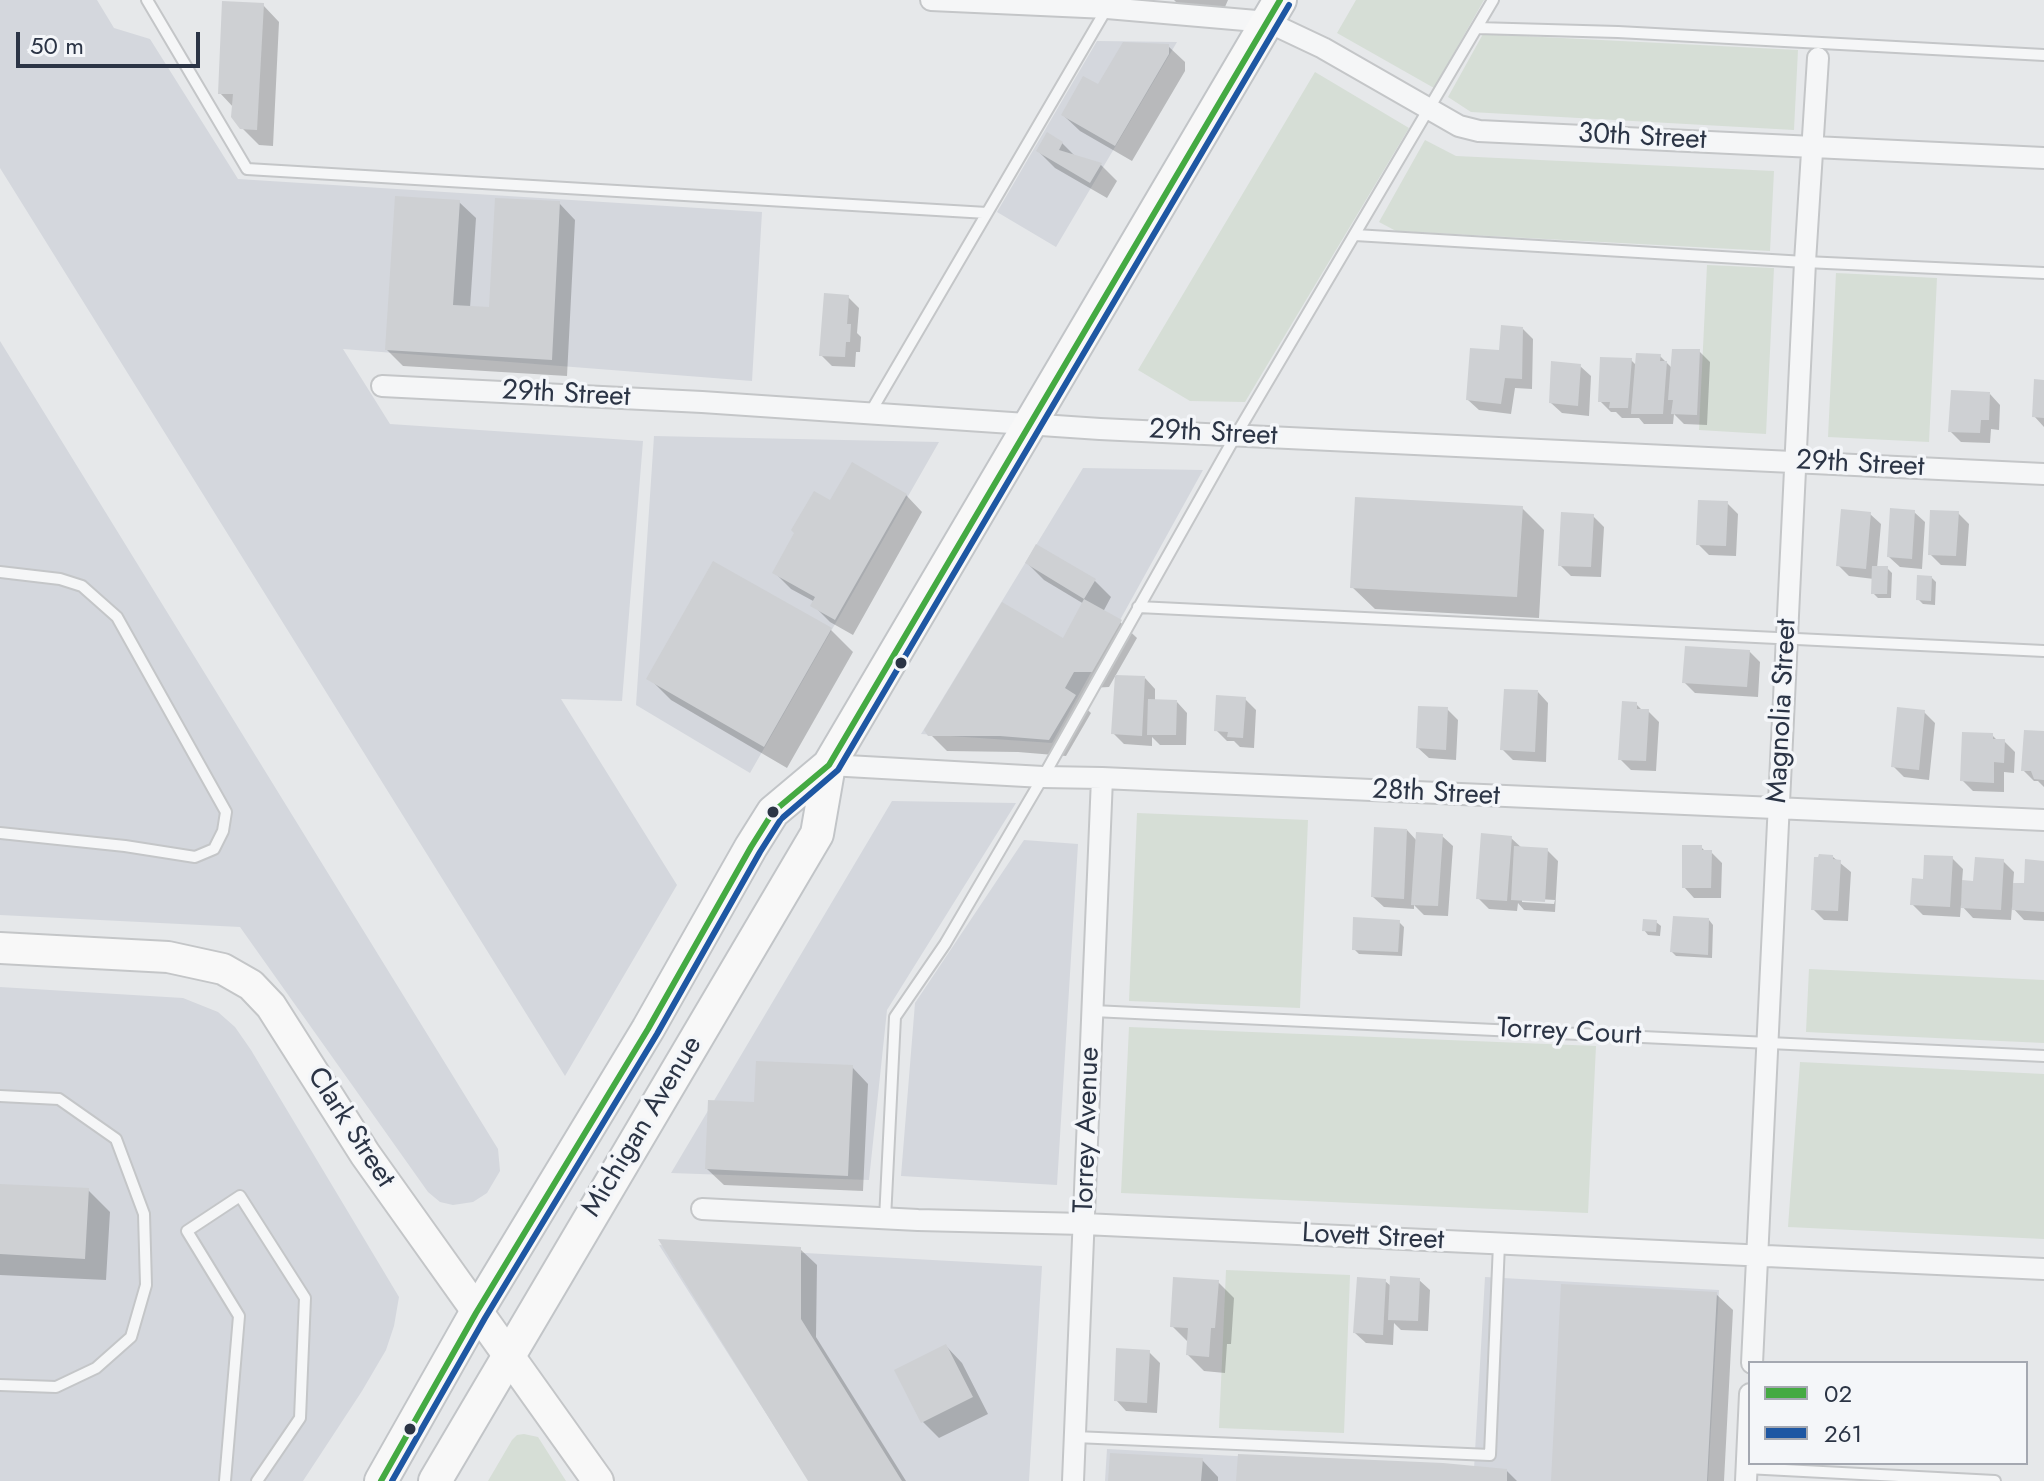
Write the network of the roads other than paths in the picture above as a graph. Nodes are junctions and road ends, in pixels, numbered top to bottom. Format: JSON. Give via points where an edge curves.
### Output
{"nodes":[{"id":1,"x":147,"y":0,"type":"edge"},
{"id":2,"x":931,"y":0,"type":"edge"},
{"id":3,"x":1493,"y":0,"type":"edge"},
{"id":4,"x":1107,"y":8,"type":"junction"},
{"id":5,"x":1274,"y":11,"type":"edge"},
{"id":6,"x":1477,"y":28,"type":"junction"},
{"id":7,"x":2044,"y":55,"type":"edge"},
{"id":8,"x":1818,"y":58,"type":"dead end"},
{"id":9,"x":1430,"y":110,"type":"junction"},
{"id":10,"x":1812,"y":146,"type":"junction"},
{"id":11,"x":2044,"y":158,"type":"edge"},
{"id":12,"x":987,"y":213,"type":"junction"},
{"id":13,"x":1355,"y":235,"type":"junction"},
{"id":14,"x":1805,"y":262,"type":"junction"},
{"id":15,"x":2044,"y":273,"type":"edge"},
{"id":16,"x":382,"y":386,"type":"dead end"},
{"id":17,"x":870,"y":413,"type":"junction"},
{"id":18,"x":1029,"y":423,"type":"junction"},
{"id":19,"x":1236,"y":435,"type":"junction"},
{"id":20,"x":1795,"y":462,"type":"junction"},
{"id":21,"x":2044,"y":474,"type":"edge"},
{"id":22,"x":0,"y":572,"type":"edge"},
{"id":23,"x":1138,"y":607,"type":"junction"},
{"id":24,"x":1787,"y":640,"type":"junction"},
{"id":25,"x":2044,"y":651,"type":"edge"},
{"id":26,"x":829,"y":765,"type":"junction"},
{"id":27,"x":1043,"y":777,"type":"junction"},
{"id":28,"x":1102,"y":778,"type":"junction"},
{"id":29,"x":1779,"y":809,"type":"junction"},
{"id":30,"x":2044,"y":820,"type":"edge"},
{"id":31,"x":0,"y":833,"type":"edge"},
{"id":32,"x":0,"y":948,"type":"edge"},
{"id":33,"x":1093,"y":1011,"type":"junction"},
{"id":34,"x":1767,"y":1043,"type":"junction"},
{"id":35,"x":2044,"y":1056,"type":"edge"},
{"id":36,"x":0,"y":1096,"type":"edge"},
{"id":37,"x":702,"y":1209,"type":"dead end"},
{"id":38,"x":885,"y":1219,"type":"junction"},
{"id":39,"x":1084,"y":1224,"type":"junction"},
{"id":40,"x":1499,"y":1244,"type":"junction"},
{"id":41,"x":1757,"y":1256,"type":"junction"},
{"id":42,"x":2044,"y":1269,"type":"edge"},
{"id":43,"x":476,"y":1313,"type":"junction"},
{"id":44,"x":508,"y":1354,"type":"junction"},
{"id":45,"x":1752,"y":1361,"type":"edge"},
{"id":46,"x":0,"y":1385,"type":"edge"},
{"id":47,"x":1748,"y":1434,"type":"edge"},
{"id":48,"x":1075,"y":1437,"type":"junction"},
{"id":49,"x":1746,"y":1475,"type":"edge"},
{"id":50,"x":225,"y":1481,"type":"edge"},
{"id":51,"x":257,"y":1481,"type":"edge"},
{"id":52,"x":381,"y":1481,"type":"edge"},
{"id":53,"x":435,"y":1481,"type":"edge"},
{"id":54,"x":598,"y":1481,"type":"edge"},
{"id":55,"x":1073,"y":1481,"type":"edge"},
{"id":56,"x":1995,"y":1481,"type":"edge"}],
"edges":[{"from":1,"to":12,"type":"lane","via":[[247,169]]},
{"from":2,"to":4,"type":"street"},
{"from":3,"to":6,"type":"lane"},
{"from":4,"to":5,"type":"street"},
{"from":4,"to":12,"type":"lane"},
{"from":5,"to":9,"type":"street","name":"30th Street","via":[[1323,48]]},
{"from":5,"to":18,"type":"main road","name":"Michigan Avenue"},
{"from":6,"to":7,"type":"lane"},
{"from":6,"to":9,"type":"lane"},
{"from":8,"to":10,"type":"street","name":"Magnolia Street"},
{"from":9,"to":10,"type":"street","name":"30th Street","via":[[1479,131]]},
{"from":9,"to":13,"type":"lane"},
{"from":10,"to":11,"type":"street","name":"30th Street"},
{"from":10,"to":14,"type":"street","name":"Magnolia Street"},
{"from":12,"to":17,"type":"lane"},
{"from":13,"to":14,"type":"lane"},
{"from":13,"to":19,"type":"lane"},
{"from":14,"to":15,"type":"lane"},
{"from":14,"to":20,"type":"street","name":"Magnolia Street"},
{"from":16,"to":17,"type":"street","name":"29th Street"},
{"from":17,"to":18,"type":"street","name":"29th Street"},
{"from":18,"to":19,"type":"street","name":"29th Street"},
{"from":18,"to":26,"type":"main road","name":"Michigan Avenue"},
{"from":19,"to":20,"type":"street","name":"29th Street"},
{"from":19,"to":23,"type":"lane"},
{"from":20,"to":21,"type":"street","name":"29th Street"},
{"from":20,"to":24,"type":"street","name":"Magnolia Street"},
{"from":22,"to":31,"type":"lane","via":[[82,586],[117,617],[226,812],[214,849],[195,857]]},
{"from":23,"to":24,"type":"lane"},
{"from":23,"to":27,"type":"lane"},
{"from":24,"to":25,"type":"lane"},
{"from":24,"to":29,"type":"street","name":"Magnolia Street"},
{"from":26,"to":27,"type":"street","name":"28th Street"},
{"from":26,"to":43,"type":"main road","name":"Michigan Avenue","via":[[773,812]]},
{"from":26,"to":44,"type":"main road","name":"Michigan Avenue","via":[[817,834]]},
{"from":27,"to":28,"type":"street","name":"28th Street"},
{"from":27,"to":38,"type":"lane","via":[[945,944],[895,1017]]},
{"from":28,"to":29,"type":"street","name":"28th Street"},
{"from":28,"to":33,"type":"street","name":"Torrey Avenue"},
{"from":29,"to":30,"type":"street","name":"28th Street"},
{"from":29,"to":34,"type":"street","name":"Magnolia Street"},
{"from":32,"to":43,"type":"street","name":"Clark Street","via":[[168,957],[223,969],[251,985],[271,1006],[365,1154]]},
{"from":33,"to":34,"type":"lane","name":"Torrey Court"},
{"from":33,"to":39,"type":"street","name":"Torrey Avenue"},
{"from":34,"to":35,"type":"lane","name":"Torrey Court"},
{"from":34,"to":41,"type":"street","name":"Magnolia Street"},
{"from":36,"to":46,"type":"lane","via":[[59,1099],[116,1139],[144,1214],[146,1285],[131,1337],[96,1368],[56,1387]]},
{"from":37,"to":38,"type":"street","name":"Lovett Street"},
{"from":38,"to":39,"type":"street","name":"Lovett Street"},
{"from":39,"to":40,"type":"street","name":"Lovett Street"},
{"from":39,"to":48,"type":"street","name":"Torrey Avenue"},
{"from":40,"to":41,"type":"street","name":"Lovett Street"},
{"from":40,"to":48,"type":"lane","via":[[1490,1455]]},
{"from":41,"to":42,"type":"street","name":"Lovett Street"},
{"from":41,"to":45,"type":"street","name":"Magnolia Street"},
{"from":43,"to":44,"type":"street","name":"Clark Street"},
{"from":43,"to":52,"type":"main road","name":"Michigan Avenue"},
{"from":44,"to":53,"type":"main road","name":"Michigan Avenue"},
{"from":44,"to":54,"type":"street","name":"Clark Street"},
{"from":47,"to":49,"type":"street"},
{"from":48,"to":55,"type":"street","name":"Torrey Avenue"},
{"from":49,"to":56,"type":"lane"},
{"from":50,"to":51,"type":"lane","via":[[239,1316],[187,1231],[240,1196],[305,1298],[300,1418]]}]}
